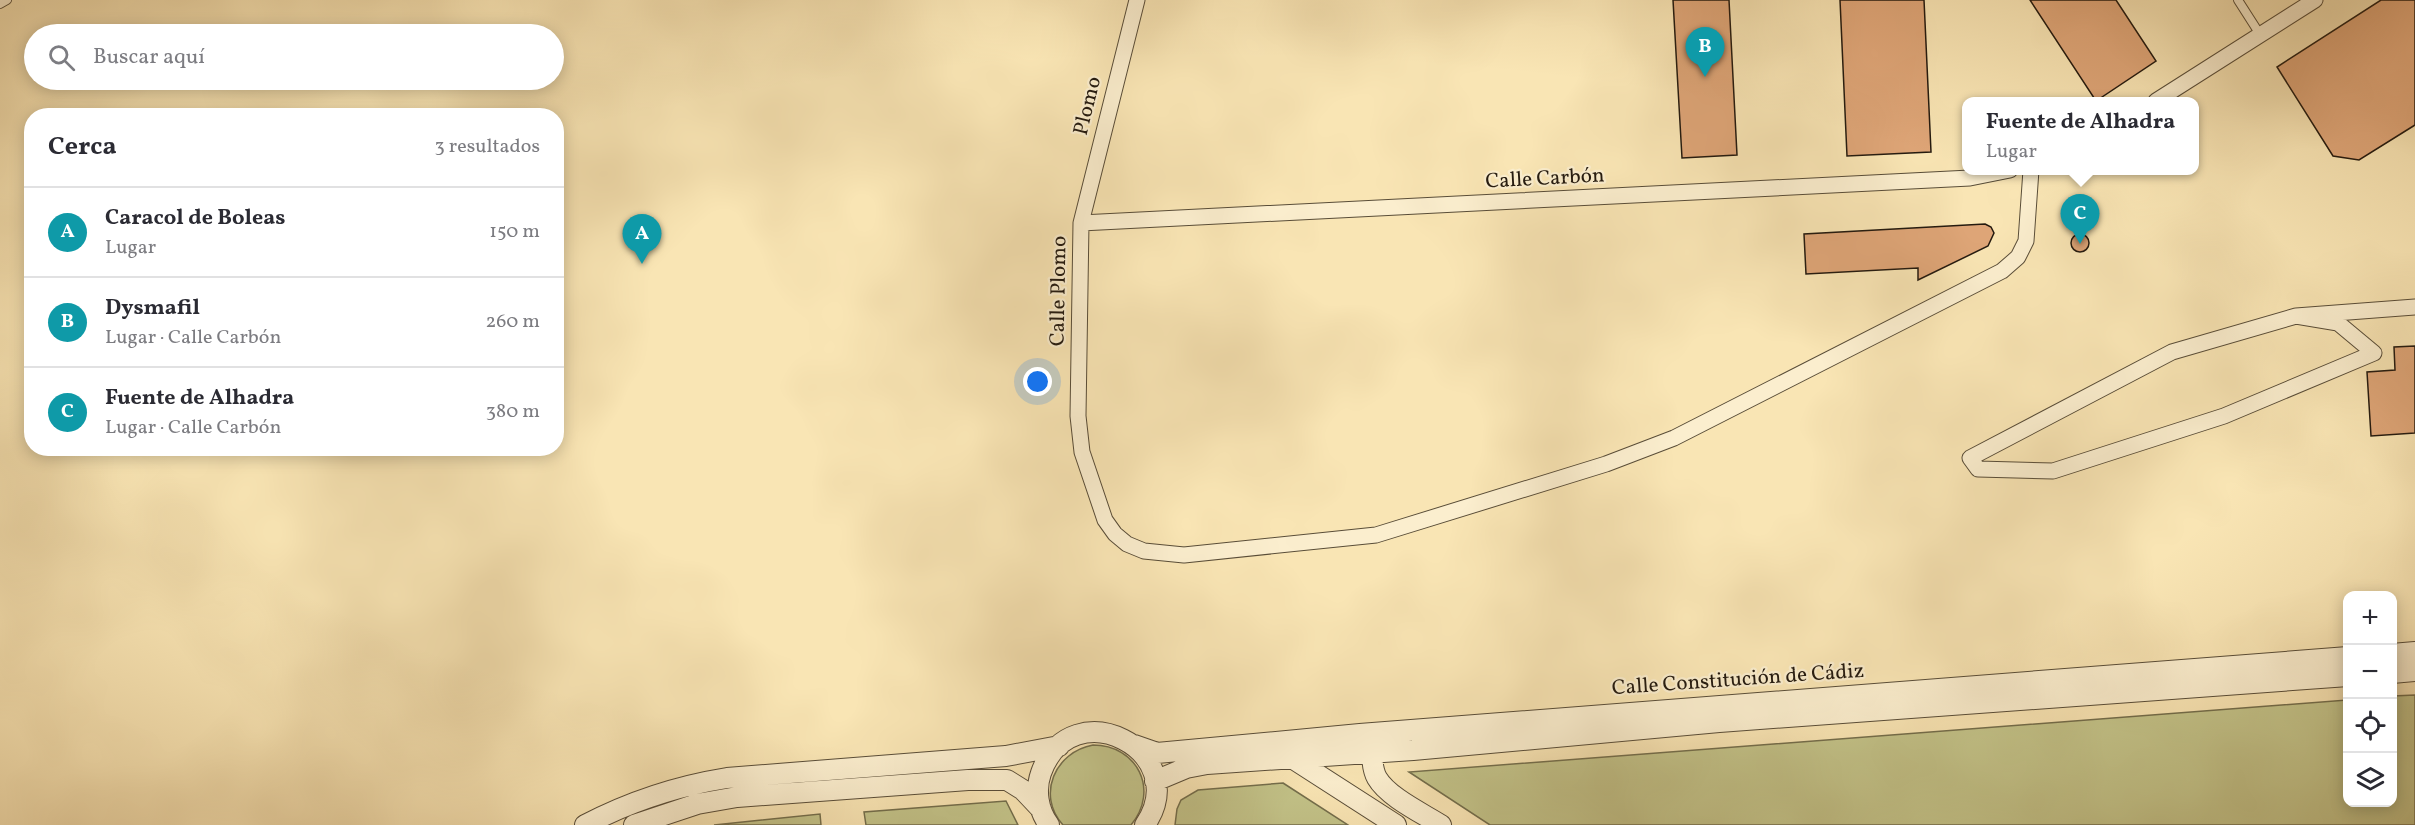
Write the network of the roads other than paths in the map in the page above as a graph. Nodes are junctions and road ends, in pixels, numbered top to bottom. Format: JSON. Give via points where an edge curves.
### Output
{"nodes":[{"id":1,"x":7,"y":0,"type":"edge"},
{"id":2,"x":1137,"y":0,"type":"edge"},
{"id":3,"x":2238,"y":0,"type":"edge"},
{"id":4,"x":2315,"y":0,"type":"edge"},
{"id":5,"x":0,"y":4,"type":"edge"},
{"id":6,"x":2261,"y":36,"type":"junction"},
{"id":7,"x":2164,"y":97,"type":"edge"},
{"id":8,"x":1987,"y":175,"type":"edge"},
{"id":9,"x":2031,"y":175,"type":"edge"},
{"id":10,"x":1081,"y":223,"type":"junction"},
{"id":11,"x":2415,"y":307,"type":"edge"},
{"id":12,"x":2296,"y":316,"type":"junction"},
{"id":13,"x":2415,"y":652,"type":"edge"},
{"id":14,"x":2397,"y":654,"type":"edge"},
{"id":15,"x":2343,"y":657,"type":"edge"},
{"id":16,"x":2415,"y":671,"type":"edge"},
{"id":17,"x":2397,"y":673,"type":"edge"},
{"id":18,"x":2343,"y":676,"type":"edge"},
{"id":19,"x":1360,"y":734,"type":"junction"},
{"id":20,"x":1134,"y":745,"type":"junction"},
{"id":21,"x":1059,"y":746,"type":"junction"},
{"id":22,"x":1373,"y":753,"type":"junction"},
{"id":23,"x":1292,"y":758,"type":"junction"},
{"id":24,"x":1155,"y":782,"type":"junction"},
{"id":25,"x":1045,"y":817,"type":"edge"},
{"id":26,"x":585,"y":825,"type":"edge"},
{"id":27,"x":634,"y":825,"type":"edge"},
{"id":28,"x":1145,"y":825,"type":"edge"},
{"id":29,"x":1396,"y":825,"type":"edge"},
{"id":30,"x":1441,"y":825,"type":"edge"}],
"edges":[{"from":1,"to":5,"type":"lane"},
{"from":2,"to":10,"type":"street","name":"Plomo"},
{"from":3,"to":6,"type":"lane"},
{"from":4,"to":6,"type":"street"},
{"from":6,"to":7,"type":"street"},
{"from":8,"to":10,"type":"street","name":"Calle Carbón"},
{"from":9,"to":10,"type":"street","name":"Calle Plomo","via":[[2026,241],[2018,257],[2002,271],[1674,438],[1606,464],[1376,535],[1184,555],[1144,551],[1115,534],[1104,520],[1082,452],[1078,416]]},
{"from":11,"to":12,"type":"street"},
{"from":12,"to":12,"type":"street","via":[[2338,323],[2374,353],[2224,416],[2053,471],[1978,469],[1970,458],[2172,352]]},
{"from":13,"to":14,"type":"street"},
{"from":15,"to":19,"type":"street","name":"Calle Constitución de Cádiz"},
{"from":16,"to":17,"type":"street"},
{"from":18,"to":22,"type":"street","name":"Calle Constitución de Cádiz","via":[[1719,722]]},
{"from":19,"to":20,"type":"street","name":"Calle Constitución de Cádiz","via":[[1157,753]]},
{"from":19,"to":22,"type":"street"},
{"from":20,"to":21,"type":"street","name":"Calle Constitución de Cádiz","via":[[1101,732],[1083,733]]},
{"from":20,"to":24,"type":"street","via":[[1146,758]]},
{"from":21,"to":25,"type":"street","via":[[1039,779],[1038,794]]},
{"from":21,"to":26,"type":"street","via":[[1006,756],[693,783],[614,810]]},
{"from":22,"to":23,"type":"street","name":"Calle Constitución de Cádiz"},
{"from":22,"to":30,"type":"street","via":[[1372,768],[1385,788]]},
{"from":23,"to":24,"type":"street","name":"Calle Constitución de Cádiz","via":[[1185,768]]},
{"from":23,"to":29,"type":"street"},
{"from":24,"to":28,"type":"street","via":[[1154,807]]},
{"from":25,"to":27,"type":"street","via":[[1023,790],[1007,780],[968,780],[736,797],[698,804]]}]}
